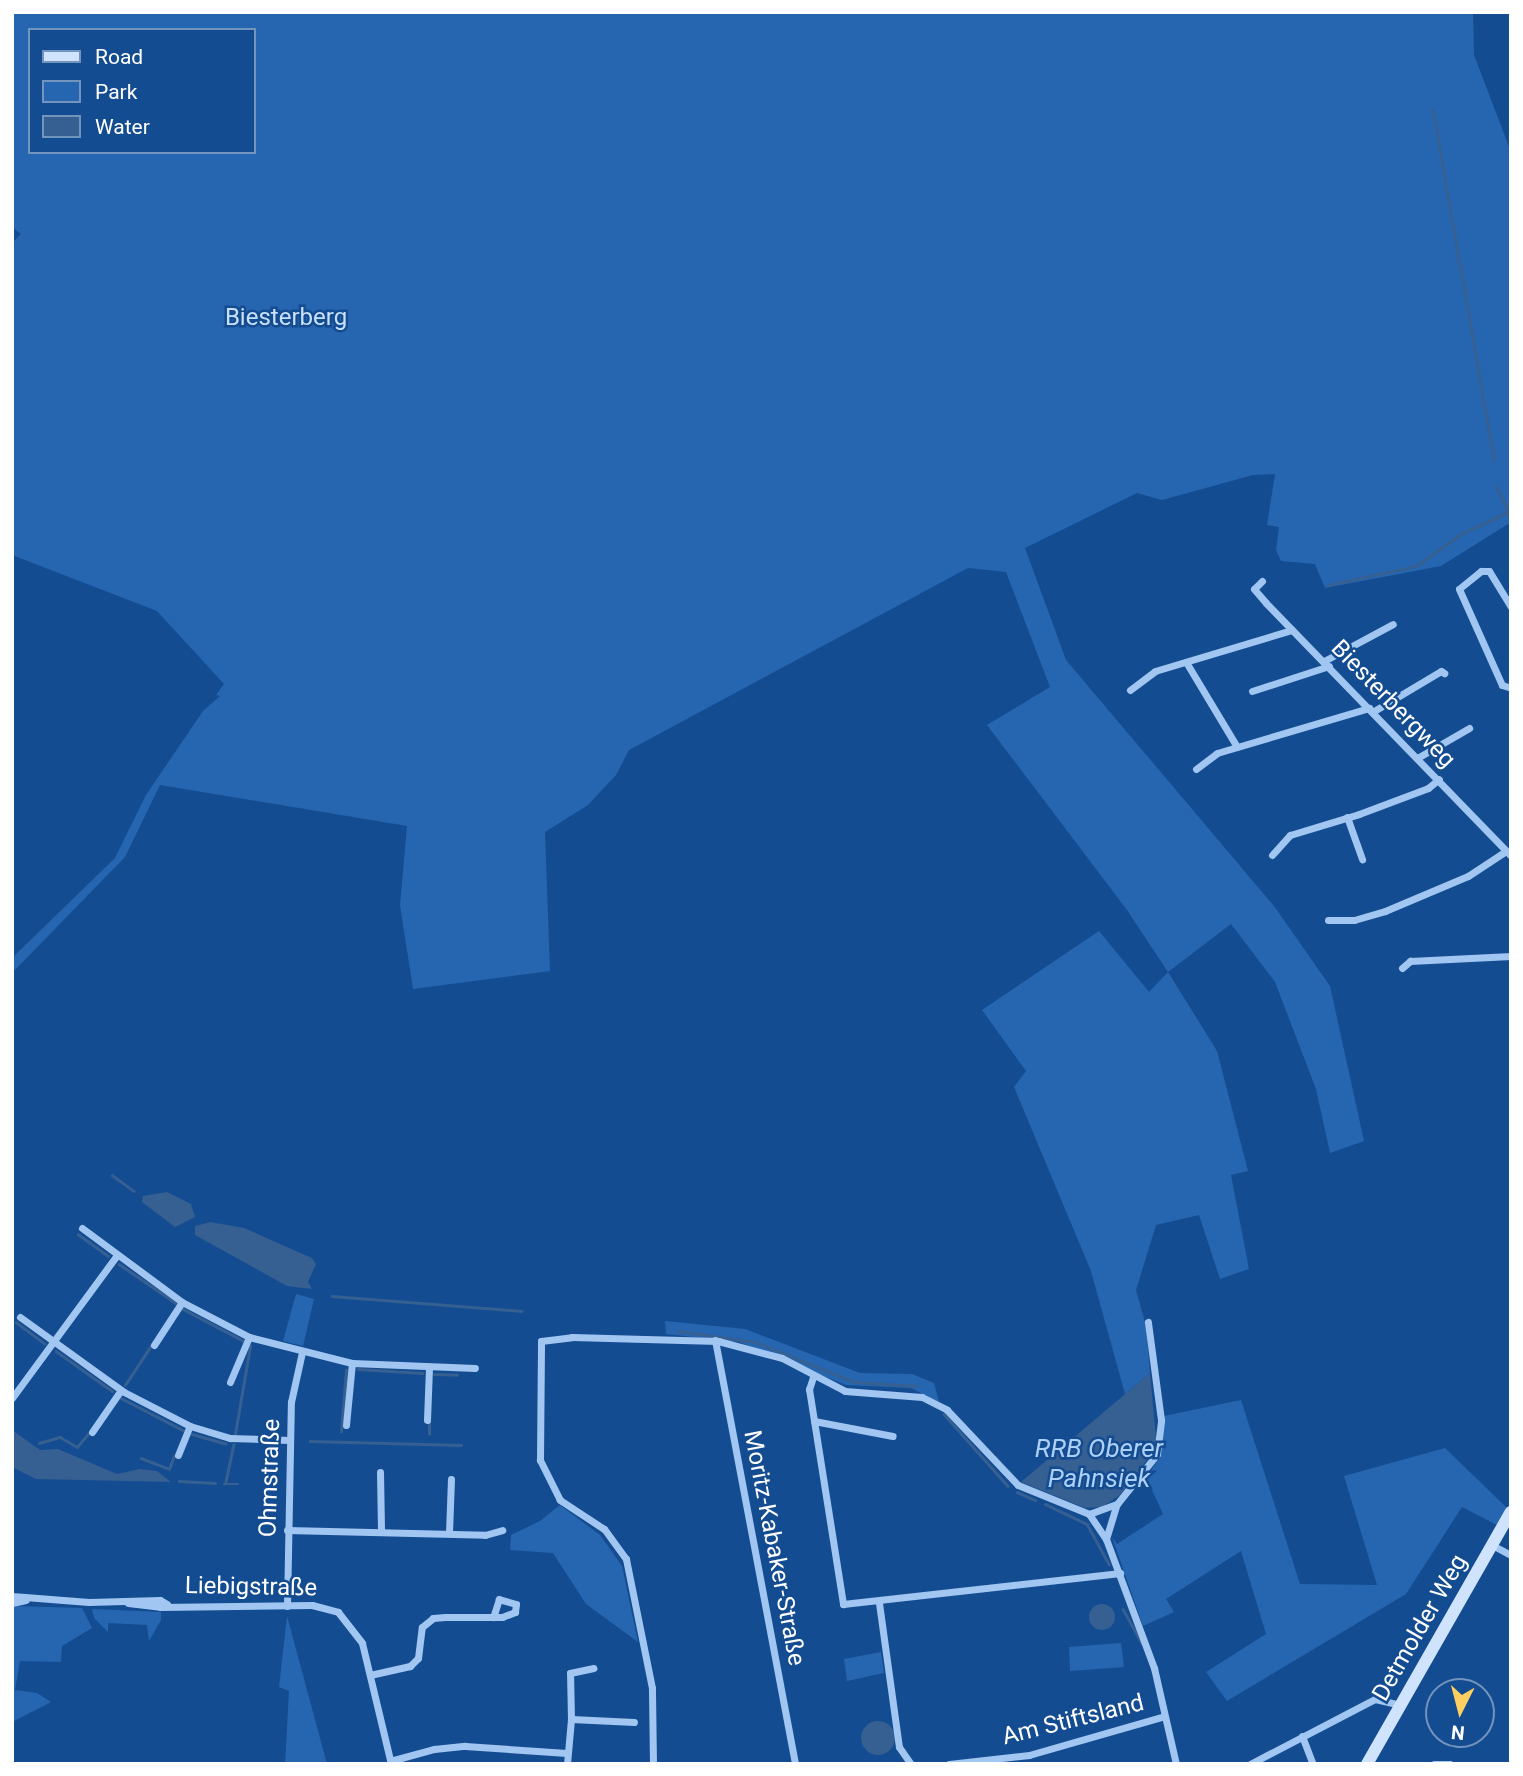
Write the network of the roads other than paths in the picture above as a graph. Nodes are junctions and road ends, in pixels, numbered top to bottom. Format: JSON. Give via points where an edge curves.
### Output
{"nodes":[{"id":1,"x":1262,"y":581,"type":"dead end"},
{"id":2,"x":1511,"y":607,"type":"edge"},
{"id":3,"x":1393,"y":624,"type":"dead end"},
{"id":4,"x":1292,"y":630,"type":"junction"},
{"id":5,"x":1186,"y":662,"type":"junction"},
{"id":6,"x":1326,"y":664,"type":"junction"},
{"id":7,"x":1444,"y":673,"type":"dead end"},
{"id":8,"x":1511,"y":688,"type":"edge"},
{"id":9,"x":1130,"y":690,"type":"dead end"},
{"id":10,"x":1252,"y":691,"type":"dead end"},
{"id":11,"x":1372,"y":710,"type":"junction"},
{"id":12,"x":1469,"y":728,"type":"dead end"},
{"id":13,"x":1237,"y":747,"type":"junction"},
{"id":14,"x":1419,"y":757,"type":"junction"},
{"id":15,"x":1196,"y":769,"type":"dead end"},
{"id":16,"x":1439,"y":779,"type":"junction"},
{"id":17,"x":1347,"y":817,"type":"junction"},
{"id":18,"x":1508,"y":853,"type":"edge"},
{"id":19,"x":1272,"y":855,"type":"dead end"},
{"id":20,"x":1362,"y":859,"type":"dead end"},
{"id":21,"x":1328,"y":920,"type":"dead end"},
{"id":22,"x":1511,"y":956,"type":"edge"},
{"id":23,"x":1402,"y":968,"type":"dead end"},
{"id":24,"x":82,"y":1228,"type":"dead end"},
{"id":25,"x":117,"y":1255,"type":"junction"},
{"id":26,"x":182,"y":1302,"type":"junction"},
{"id":27,"x":20,"y":1317,"type":"dead end"},
{"id":28,"x":1148,"y":1322,"type":"dead end"},
{"id":29,"x":249,"y":1337,"type":"junction"},
{"id":30,"x":715,"y":1340,"type":"junction"},
{"id":31,"x":55,"y":1342,"type":"junction"},
{"id":32,"x":154,"y":1345,"type":"dead end"},
{"id":33,"x":302,"y":1352,"type":"junction"},
{"id":34,"x":352,"y":1363,"type":"junction"},
{"id":35,"x":429,"y":1367,"type":"junction"},
{"id":36,"x":475,"y":1368,"type":"dead end"},
{"id":37,"x":813,"y":1377,"type":"junction"},
{"id":38,"x":230,"y":1382,"type":"dead end"},
{"id":39,"x":121,"y":1390,"type":"junction"},
{"id":40,"x":12,"y":1398,"type":"edge"},
{"id":41,"x":427,"y":1420,"type":"dead end"},
{"id":42,"x":814,"y":1421,"type":"junction"},
{"id":43,"x":346,"y":1425,"type":"dead end"},
{"id":44,"x":190,"y":1426,"type":"junction"},
{"id":45,"x":92,"y":1432,"type":"dead end"},
{"id":46,"x":892,"y":1436,"type":"dead end"},
{"id":47,"x":289,"y":1440,"type":"junction"},
{"id":48,"x":178,"y":1455,"type":"dead end"},
{"id":49,"x":380,"y":1472,"type":"dead end"},
{"id":50,"x":452,"y":1479,"type":"dead end"},
{"id":51,"x":1117,"y":1504,"type":"junction"},
{"id":52,"x":1511,"y":1513,"type":"edge"},
{"id":53,"x":1089,"y":1514,"type":"junction"},
{"id":54,"x":287,"y":1530,"type":"junction"},
{"id":55,"x":502,"y":1530,"type":"dead end"},
{"id":56,"x":381,"y":1532,"type":"junction"},
{"id":57,"x":449,"y":1533,"type":"junction"},
{"id":58,"x":1106,"y":1539,"type":"junction"},
{"id":59,"x":1492,"y":1545,"type":"junction"},
{"id":60,"x":1511,"y":1556,"type":"edge"},
{"id":61,"x":1120,"y":1573,"type":"junction"},
{"id":62,"x":12,"y":1595,"type":"edge"},
{"id":63,"x":27,"y":1599,"type":"junction"},
{"id":64,"x":12,"y":1603,"type":"edge"},
{"id":65,"x":878,"y":1603,"type":"junction"},
{"id":66,"x":286,"y":1606,"type":"junction"},
{"id":67,"x":493,"y":1617,"type":"dead end"},
{"id":68,"x":593,"y":1668,"type":"dead end"},
{"id":69,"x":370,"y":1675,"type":"junction"},
{"id":70,"x":1400,"y":1705,"type":"junction"},
{"id":71,"x":1165,"y":1716,"type":"junction"},
{"id":72,"x":571,"y":1719,"type":"junction"},
{"id":73,"x":634,"y":1722,"type":"dead end"},
{"id":74,"x":1302,"y":1736,"type":"junction"},
{"id":75,"x":567,"y":1753,"type":"junction"},
{"id":76,"x":391,"y":1763,"type":"edge"},
{"id":77,"x":567,"y":1764,"type":"edge"},
{"id":78,"x":653,"y":1764,"type":"edge"},
{"id":79,"x":795,"y":1764,"type":"edge"},
{"id":80,"x":911,"y":1764,"type":"edge"},
{"id":81,"x":949,"y":1764,"type":"edge"},
{"id":82,"x":1176,"y":1764,"type":"edge"},
{"id":83,"x":1250,"y":1764,"type":"edge"},
{"id":84,"x":1313,"y":1764,"type":"edge"},
{"id":85,"x":1367,"y":1764,"type":"edge"},
{"id":86,"x":1434,"y":1764,"type":"edge"},
{"id":87,"x":1450,"y":1764,"type":"edge"}],
"edges":[{"from":1,"to":4,"type":"street","name":"Biesterbergweg","via":[[1254,589]]},
{"from":2,"to":8,"type":"street","via":[[1489,571],[1481,571],[1459,589],[1502,685]]},
{"from":3,"to":6,"type":"street"},
{"from":4,"to":5,"type":"street"},
{"from":4,"to":6,"type":"street","name":"Biesterbergweg"},
{"from":5,"to":9,"type":"street","via":[[1146,674]]},
{"from":5,"to":13,"type":"street"},
{"from":6,"to":10,"type":"street"},
{"from":6,"to":11,"type":"street","name":"Biesterbergweg"},
{"from":7,"to":11,"type":"street"},
{"from":11,"to":13,"type":"street"},
{"from":11,"to":14,"type":"street","name":"Biesterbergweg"},
{"from":12,"to":14,"type":"street"},
{"from":13,"to":15,"type":"street","via":[[1213,755]]},
{"from":14,"to":16,"type":"street","name":"Biesterbergweg"},
{"from":16,"to":17,"type":"street","via":[[1428,788]]},
{"from":16,"to":18,"type":"street","name":"Biesterbergweg"},
{"from":17,"to":19,"type":"street","via":[[1290,835]]},
{"from":17,"to":20,"type":"street"},
{"from":18,"to":21,"type":"street","via":[[1468,876],[1385,911],[1354,920]]},
{"from":22,"to":23,"type":"street","via":[[1410,961]]},
{"from":24,"to":25,"type":"street"},
{"from":25,"to":26,"type":"street"},
{"from":25,"to":31,"type":"street"},
{"from":26,"to":29,"type":"street"},
{"from":26,"to":32,"type":"street"},
{"from":27,"to":31,"type":"street"},
{"from":28,"to":51,"type":"street","via":[[1160,1443],[1151,1465]]},
{"from":29,"to":33,"type":"street"},
{"from":29,"to":38,"type":"street"},
{"from":30,"to":37,"type":"street","via":[[782,1358]]},
{"from":30,"to":78,"type":"street","via":[[572,1337],[541,1341],[540,1460],[560,1500],[604,1530],[626,1559],[652,1688]]},
{"from":30,"to":79,"type":"street","name":"Moritz-Kabaker-Straße"},
{"from":31,"to":39,"type":"street"},
{"from":31,"to":40,"type":"street"},
{"from":33,"to":34,"type":"street"},
{"from":33,"to":47,"type":"street","name":"Ohmstraße"},
{"from":34,"to":35,"type":"street"},
{"from":34,"to":43,"type":"street"},
{"from":35,"to":36,"type":"street"},
{"from":35,"to":41,"type":"street"},
{"from":37,"to":42,"type":"street","via":[[809,1387]]},
{"from":37,"to":53,"type":"street","via":[[845,1391],[909,1395],[936,1403],[958,1419],[1018,1485]]},
{"from":39,"to":44,"type":"street"},
{"from":39,"to":45,"type":"street"},
{"from":42,"to":46,"type":"street"},
{"from":42,"to":65,"type":"street","via":[[839,1597],[847,1606]]},
{"from":44,"to":47,"type":"street","via":[[230,1438]]},
{"from":44,"to":48,"type":"street"},
{"from":47,"to":54,"type":"street","name":"Ohmstraße"},
{"from":49,"to":56,"type":"street"},
{"from":50,"to":57,"type":"street"},
{"from":51,"to":53,"type":"street"},
{"from":51,"to":58,"type":"street"},
{"from":52,"to":59,"type":"street","name":"Detmolder Weg"},
{"from":53,"to":58,"type":"street"},
{"from":54,"to":56,"type":"street"},
{"from":54,"to":66,"type":"street","name":"Ohmstraße"},
{"from":55,"to":57,"type":"street","via":[[485,1535]]},
{"from":56,"to":57,"type":"street"},
{"from":58,"to":61,"type":"street"},
{"from":59,"to":60,"type":"street"},
{"from":59,"to":70,"type":"street","name":"Detmolder Weg"},
{"from":61,"to":65,"type":"street"},
{"from":61,"to":71,"type":"street","via":[[1154,1668]]},
{"from":62,"to":63,"type":"street","name":"Liebigstraße"},
{"from":63,"to":64,"type":"street","name":"Liebigstraße"},
{"from":63,"to":66,"type":"street","name":"Liebigstraße","via":[[141,1607]]},
{"from":65,"to":80,"type":"street","via":[[899,1747]]},
{"from":66,"to":69,"type":"street","name":"Liebigstraße","via":[[323,1606],[345,1616],[362,1643]]},
{"from":67,"to":69,"type":"street","via":[[433,1618],[422,1627],[418,1658],[410,1666]]},
{"from":68,"to":72,"type":"street","via":[[570,1673]]},
{"from":69,"to":76,"type":"street","name":"Liebigstraße"},
{"from":70,"to":74,"type":"street","via":[[1374,1699]]},
{"from":70,"to":85,"type":"street","name":"Detmolder Weg"},
{"from":71,"to":81,"type":"street","name":"Am Stiftsland","via":[[1029,1755]]},
{"from":71,"to":82,"type":"street"},
{"from":72,"to":73,"type":"street"},
{"from":72,"to":75,"type":"street"},
{"from":74,"to":83,"type":"street"},
{"from":74,"to":84,"type":"street"},
{"from":75,"to":76,"type":"street","via":[[465,1746],[434,1749]]},
{"from":75,"to":77,"type":"street"},
{"from":86,"to":87,"type":"street"}]}
